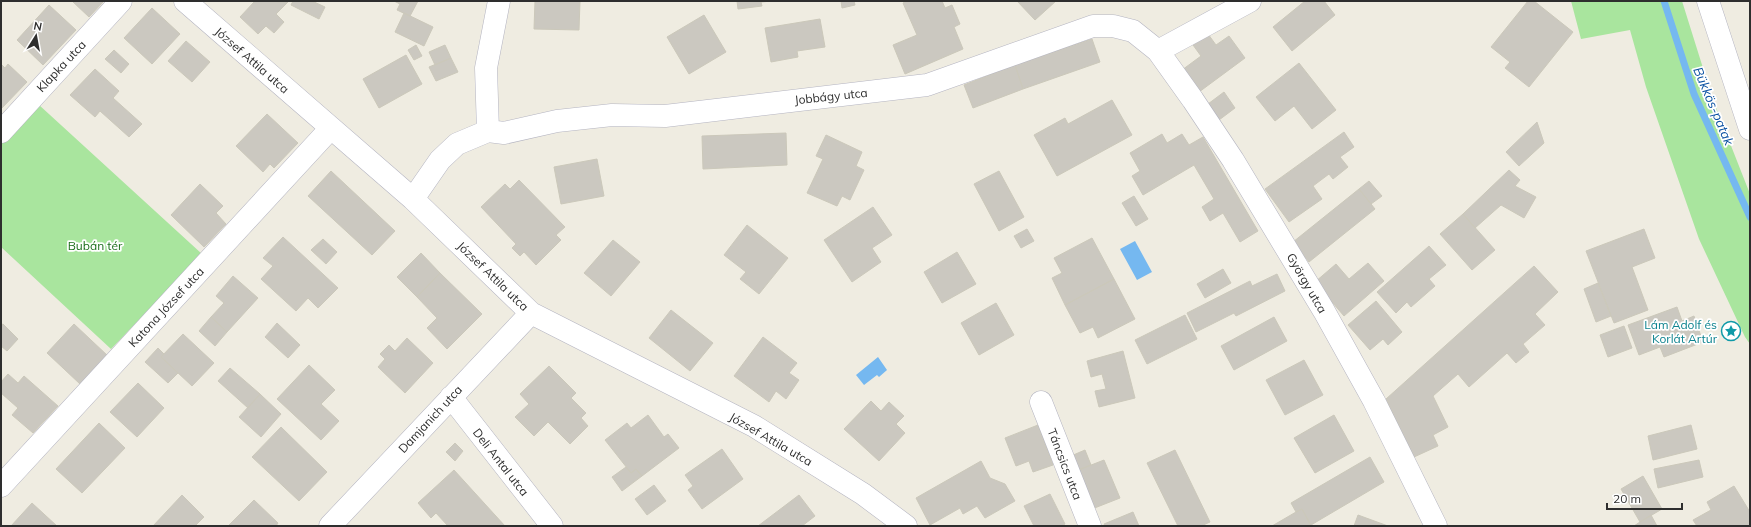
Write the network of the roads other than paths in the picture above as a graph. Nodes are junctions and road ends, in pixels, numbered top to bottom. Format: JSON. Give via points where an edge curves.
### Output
{"nodes":[{"id":1,"x":121,"y":1,"type":"edge"},
{"id":2,"x":186,"y":1,"type":"edge"},
{"id":3,"x":499,"y":1,"type":"edge"},
{"id":4,"x":1250,"y":1,"type":"edge"},
{"id":5,"x":1708,"y":1,"type":"edge"},
{"id":6,"x":209,"y":9,"type":"edge"},
{"id":7,"x":1158,"y":51,"type":"junction"},
{"id":8,"x":331,"y":128,"type":"junction"},
{"id":9,"x":488,"y":130,"type":"junction"},
{"id":10,"x":1750,"y":130,"type":"edge"},
{"id":11,"x":1,"y":132,"type":"edge"},
{"id":12,"x":413,"y":199,"type":"junction"},
{"id":13,"x":531,"y":312,"type":"junction"},
{"id":14,"x":451,"y":397,"type":"junction"},
{"id":15,"x":1041,"y":402,"type":"dead end"},
{"id":16,"x":1,"y":486,"type":"edge"},
{"id":17,"x":330,"y":526,"type":"edge"},
{"id":18,"x":552,"y":526,"type":"edge"},
{"id":19,"x":906,"y":526,"type":"edge"},
{"id":20,"x":1090,"y":526,"type":"edge"},
{"id":21,"x":1436,"y":526,"type":"edge"}],
"edges":[{"from":1,"to":11,"type":"street","name":"Klapka utca"},
{"from":2,"to":6,"type":"street","name":"József Attila utca"},
{"from":3,"to":9,"type":"street","via":[[486,68]]},
{"from":4,"to":7,"type":"street"},
{"from":5,"to":10,"type":"street"},
{"from":6,"to":8,"type":"street","name":"József Attila utca"},
{"from":7,"to":9,"type":"street","name":"Jobbágy utca","via":[[1133,31],[1113,26],[1093,26],[927,85],[665,116],[604,116],[504,133]]},
{"from":7,"to":21,"type":"street","name":"György utca","via":[[1233,160],[1320,305],[1374,401]]},
{"from":8,"to":12,"type":"street","name":"József Attila utca"},
{"from":8,"to":16,"type":"street","name":"Katona József utca"},
{"from":9,"to":12,"type":"street","via":[[457,144],[440,160]]},
{"from":12,"to":13,"type":"street","name":"József Attila utca"},
{"from":13,"to":14,"type":"street","name":"Damjanich utca"},
{"from":13,"to":19,"type":"street","name":"József Attila utca","via":[[754,426],[863,494]]},
{"from":14,"to":17,"type":"street","name":"Damjanich utca"},
{"from":14,"to":18,"type":"street","name":"Deli Antal utca"},
{"from":15,"to":20,"type":"street","name":"Táncsics utca"}]}
